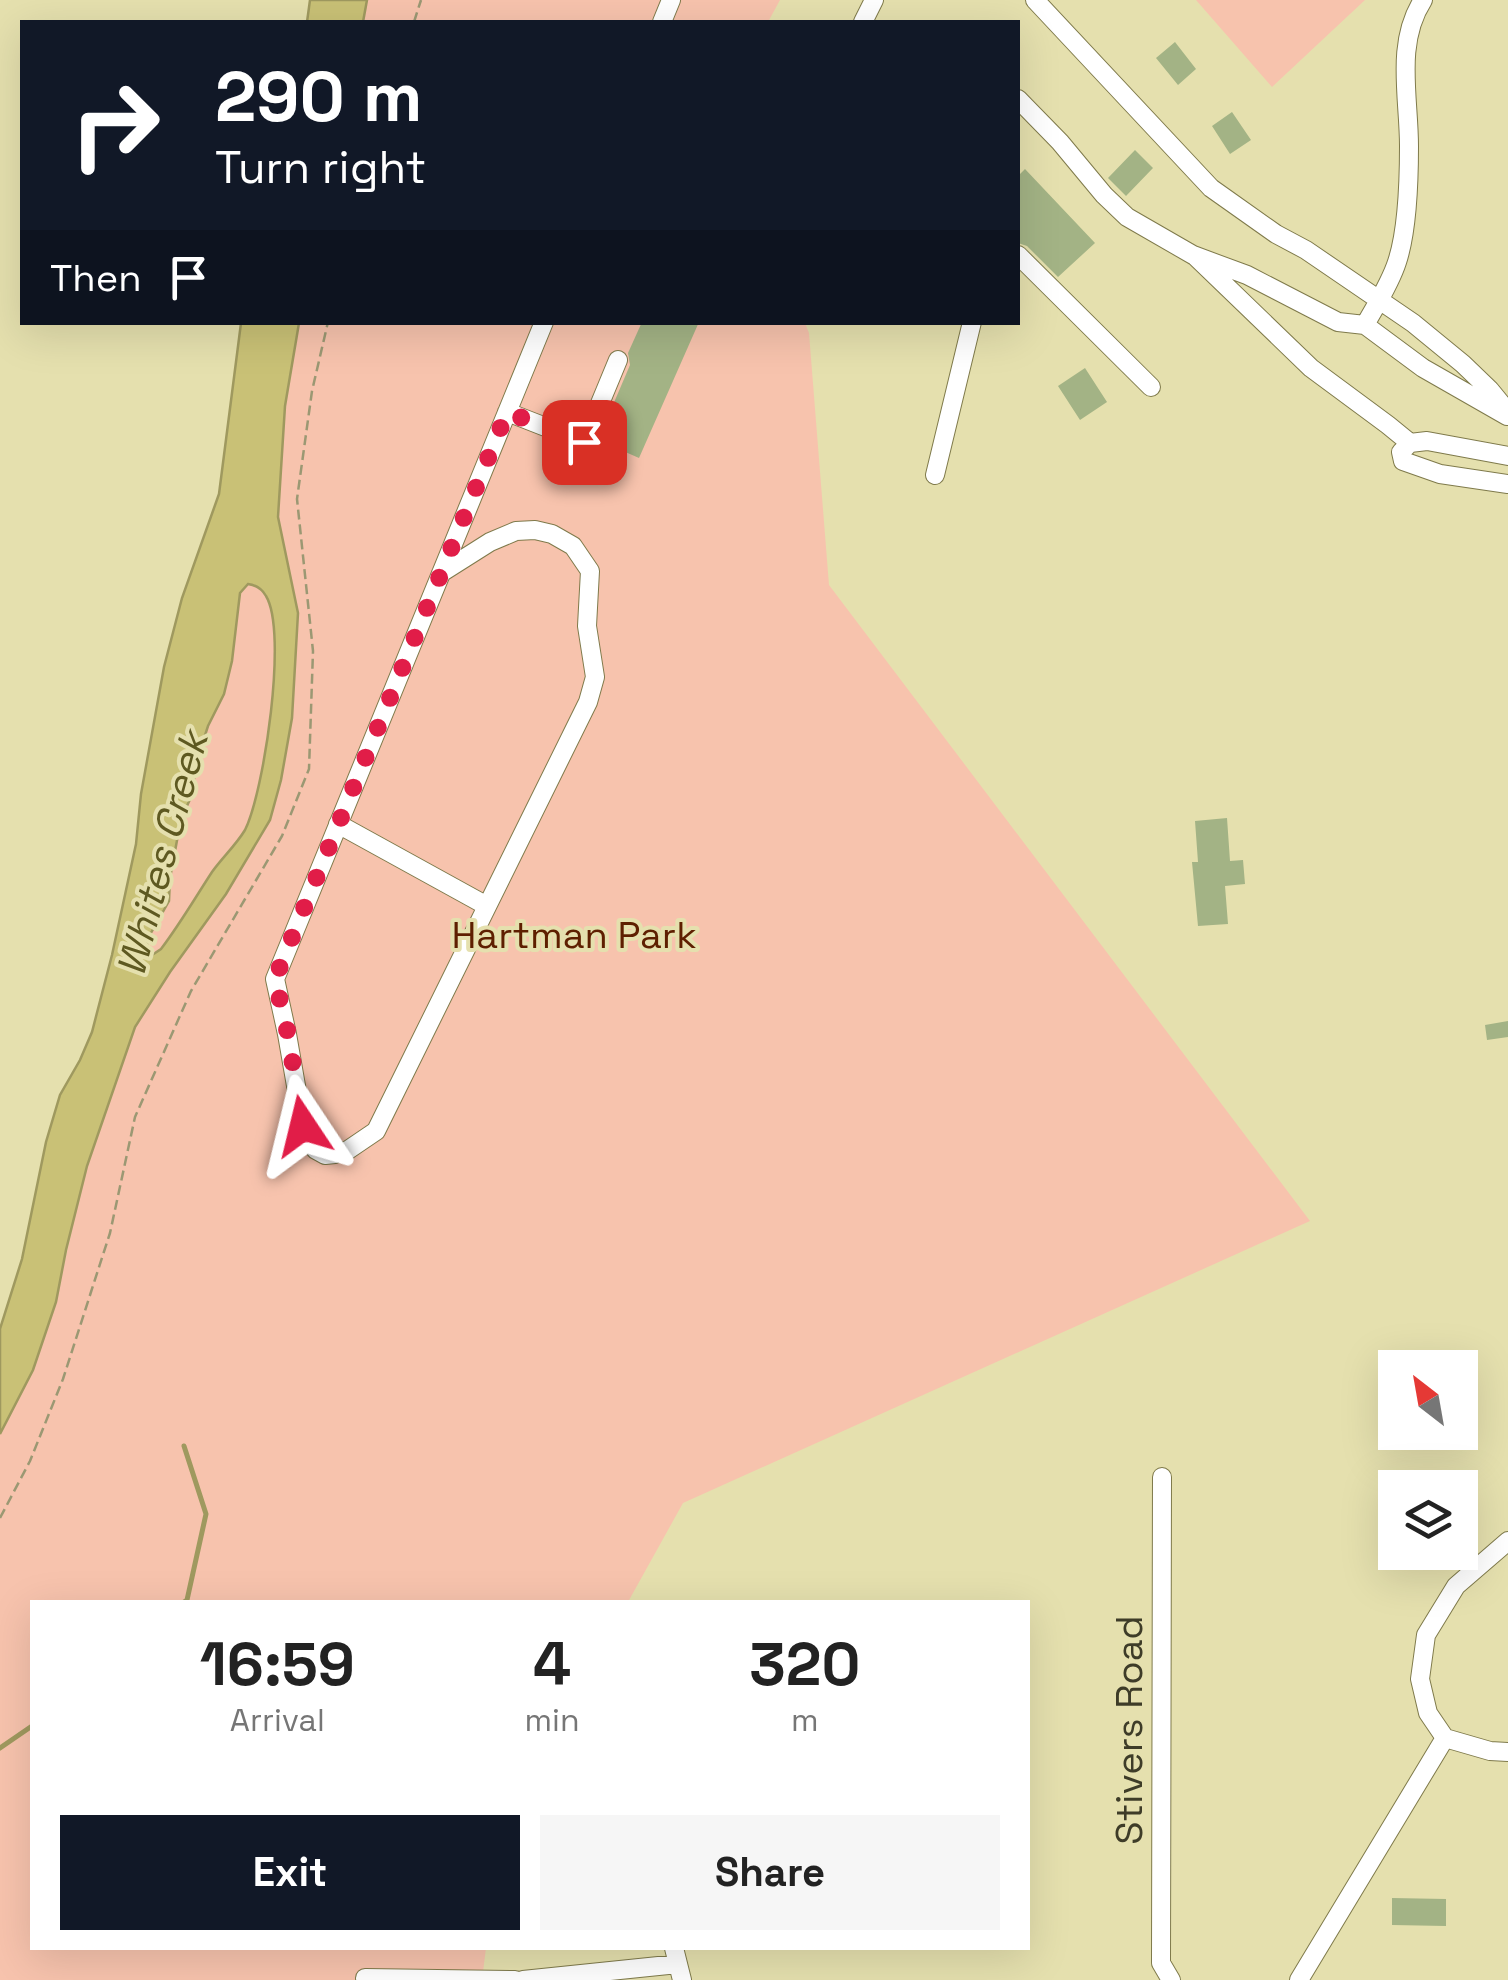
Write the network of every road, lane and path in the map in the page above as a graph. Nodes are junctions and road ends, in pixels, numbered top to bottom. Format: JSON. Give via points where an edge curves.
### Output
{"nodes":[{"id":1,"x":1034,"y":0,"type":"edge"},
{"id":2,"x":1422,"y":0,"type":"edge"},
{"id":3,"x":1020,"y":101,"type":"edge"},
{"id":4,"x":1194,"y":255,"type":"junction"},
{"id":5,"x":1020,"y":256,"type":"edge"},
{"id":6,"x":1380,"y":298,"type":"junction"},
{"id":7,"x":327,"y":325,"type":"edge"},
{"id":8,"x":543,"y":325,"type":"edge"},
{"id":9,"x":971,"y":325,"type":"edge"},
{"id":10,"x":1364,"y":325,"type":"junction"},
{"id":11,"x":618,"y":360,"type":"dead end"},
{"id":12,"x":1151,"y":387,"type":"dead end"},
{"id":13,"x":507,"y":412,"type":"junction"},
{"id":14,"x":1508,"y":414,"type":"edge"},
{"id":15,"x":1410,"y":443,"type":"junction"},
{"id":16,"x":1508,"y":456,"type":"edge"},
{"id":17,"x":935,"y":475,"type":"dead end"},
{"id":18,"x":1508,"y":484,"type":"edge"},
{"id":19,"x":440,"y":573,"type":"junction"},
{"id":20,"x":338,"y":824,"type":"junction"},
{"id":21,"x":487,"y":906,"type":"junction"},
{"id":22,"x":1162,"y":1478,"type":"dead end"},
{"id":23,"x":0,"y":1518,"type":"edge"},
{"id":24,"x":1508,"y":1540,"type":"edge"},
{"id":25,"x":1445,"y":1738,"type":"junction"},
{"id":26,"x":1508,"y":1752,"type":"edge"},
{"id":27,"x":678,"y":1964,"type":"edge"},
{"id":28,"x":366,"y":1978,"type":"edge"},
{"id":29,"x":515,"y":1980,"type":"edge"},
{"id":30,"x":523,"y":1980,"type":"edge"},
{"id":31,"x":1171,"y":1980,"type":"edge"},
{"id":32,"x":1299,"y":1980,"type":"edge"}],
"edges":[{"from":1,"to":6,"type":"street","via":[[1211,188]]},
{"from":2,"to":6,"type":"street","via":[[1406,45],[1409,145],[1398,262]]},
{"from":3,"to":4,"type":"street","via":[[1127,218]]},
{"from":4,"to":10,"type":"street","via":[[1338,322]]},
{"from":4,"to":15,"type":"street","via":[[1311,368]]},
{"from":5,"to":12,"type":"street"},
{"from":6,"to":10,"type":"street"},
{"from":6,"to":14,"type":"street","via":[[1463,364]]},
{"from":7,"to":23,"type":"path","via":[[297,499],[314,651],[310,769],[282,836],[191,991],[135,1117],[110,1233],[63,1379]]},
{"from":8,"to":13,"type":"street"},
{"from":9,"to":17,"type":"street"},
{"from":10,"to":14,"type":"street","via":[[1423,368]]},
{"from":11,"to":13,"type":"street","via":[[584,442]]},
{"from":13,"to":19,"type":"street"},
{"from":15,"to":16,"type":"street"},
{"from":15,"to":18,"type":"street","via":[[1403,461]]},
{"from":19,"to":20,"type":"street"},
{"from":19,"to":21,"type":"street","via":[[490,542],[535,530],[573,546],[590,572],[587,626],[595,677],[588,702]]},
{"from":20,"to":21,"type":"street"},
{"from":20,"to":21,"type":"street","via":[[275,979],[303,1126],[316,1150],[348,1150],[376,1131]]},
{"from":22,"to":31,"type":"street","name":"Stivers Road","via":[[1161,1963]]},
{"from":24,"to":25,"type":"street","via":[[1456,1586],[1426,1636],[1420,1679],[1428,1713]]},
{"from":25,"to":26,"type":"street"},
{"from":25,"to":32,"type":"street"},
{"from":27,"to":30,"type":"street"},
{"from":28,"to":29,"type":"street"}]}
